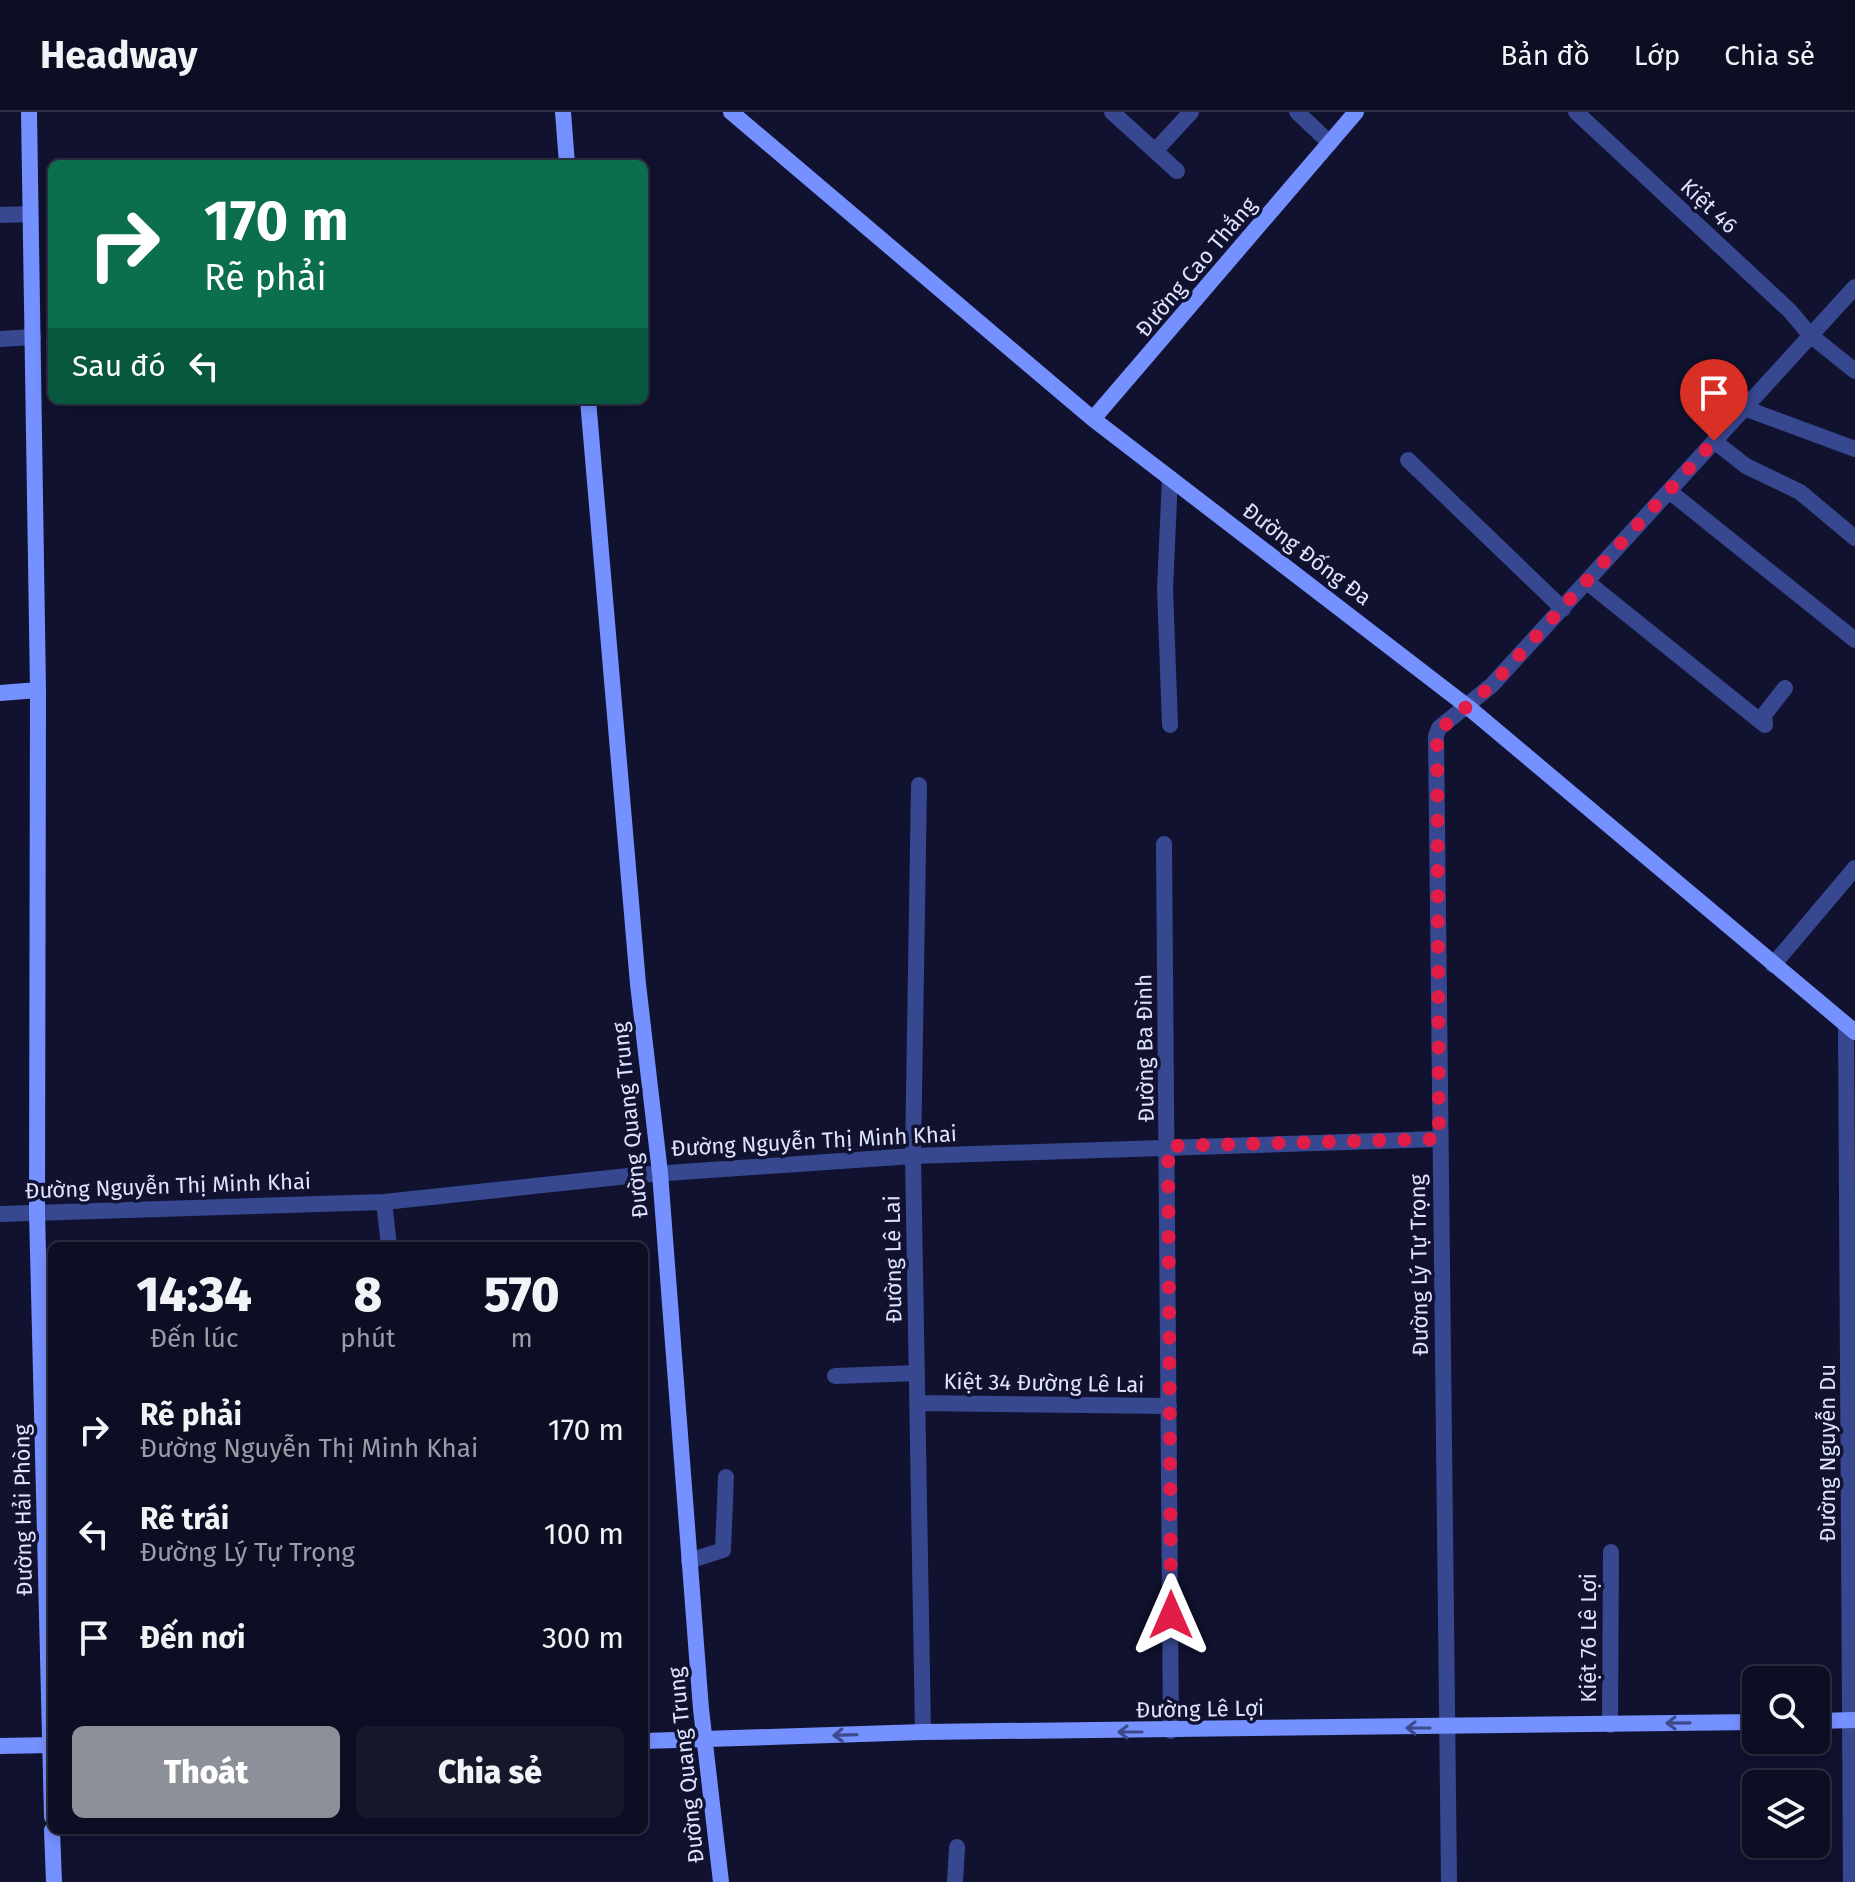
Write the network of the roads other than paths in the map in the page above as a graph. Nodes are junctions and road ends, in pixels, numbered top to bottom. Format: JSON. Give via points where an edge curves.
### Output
{"nodes":[{"id":1,"x":29,"y":112,"type":"edge"},
{"id":2,"x":563,"y":112,"type":"edge"},
{"id":3,"x":731,"y":112,"type":"edge"},
{"id":4,"x":1112,"y":112,"type":"edge"},
{"id":5,"x":1191,"y":112,"type":"edge"},
{"id":6,"x":1297,"y":112,"type":"edge"},
{"id":7,"x":1356,"y":112,"type":"edge"},
{"id":8,"x":1576,"y":112,"type":"edge"},
{"id":9,"x":1330,"y":143,"type":"junction"},
{"id":10,"x":1156,"y":150,"type":"junction"},
{"id":11,"x":567,"y":160,"type":"edge"},
{"id":12,"x":1177,"y":171,"type":"dead end"},
{"id":13,"x":30,"y":214,"type":"junction"},
{"id":14,"x":0,"y":215,"type":"edge"},
{"id":15,"x":1855,"y":287,"type":"edge"},
{"id":16,"x":1810,"y":335,"type":"junction"},
{"id":17,"x":33,"y":337,"type":"junction"},
{"id":18,"x":0,"y":339,"type":"edge"},
{"id":19,"x":1855,"y":371,"type":"edge"},
{"id":20,"x":588,"y":404,"type":"edge"},
{"id":21,"x":1744,"y":408,"type":"junction"},
{"id":22,"x":1093,"y":419,"type":"junction"},
{"id":23,"x":1714,"y":441,"type":"junction"},
{"id":24,"x":1855,"y":449,"type":"edge"},
{"id":25,"x":1408,"y":460,"type":"dead end"},
{"id":26,"x":1170,"y":478,"type":"junction"},
{"id":27,"x":1669,"y":491,"type":"junction"},
{"id":28,"x":1855,"y":538,"type":"edge"},
{"id":29,"x":1587,"y":582,"type":"junction"},
{"id":30,"x":1563,"y":609,"type":"junction"},
{"id":31,"x":1855,"y":640,"type":"edge"},
{"id":32,"x":1785,"y":688,"type":"dead end"},
{"id":33,"x":38,"y":690,"type":"junction"},
{"id":34,"x":0,"y":693,"type":"edge"},
{"id":35,"x":1468,"y":707,"type":"junction"},
{"id":36,"x":1170,"y":725,"type":"dead end"},
{"id":37,"x":919,"y":785,"type":"dead end"},
{"id":38,"x":1164,"y":844,"type":"dead end"},
{"id":39,"x":1855,"y":868,"type":"edge"},
{"id":40,"x":1773,"y":965,"type":"junction"},
{"id":41,"x":1851,"y":1028,"type":"edge"},
{"id":42,"x":1439,"y":1139,"type":"junction"},
{"id":43,"x":1168,"y":1146,"type":"junction"},
{"id":44,"x":913,"y":1156,"type":"junction"},
{"id":45,"x":660,"y":1173,"type":"junction"},
{"id":46,"x":384,"y":1202,"type":"junction"},
{"id":47,"x":37,"y":1212,"type":"junction"},
{"id":48,"x":0,"y":1214,"type":"edge"},
{"id":49,"x":389,"y":1242,"type":"edge"},
{"id":50,"x":917,"y":1373,"type":"junction"},
{"id":51,"x":835,"y":1376,"type":"dead end"},
{"id":52,"x":917,"y":1403,"type":"junction"},
{"id":53,"x":1169,"y":1406,"type":"junction"},
{"id":54,"x":726,"y":1477,"type":"dead end"},
{"id":55,"x":1611,"y":1552,"type":"dead end"},
{"id":56,"x":689,"y":1561,"type":"junction"},
{"id":57,"x":48,"y":1631,"type":"edge"},
{"id":58,"x":1853,"y":1720,"type":"edge"},
{"id":59,"x":1830,"y":1721,"type":"edge"},
{"id":60,"x":1742,"y":1722,"type":"edge"},
{"id":61,"x":1610,"y":1725,"type":"junction"},
{"id":62,"x":1449,"y":1727,"type":"junction"},
{"id":63,"x":1171,"y":1731,"type":"junction"},
{"id":64,"x":923,"y":1732,"type":"junction"},
{"id":65,"x":704,"y":1740,"type":"junction"},
{"id":66,"x":648,"y":1741,"type":"edge"},
{"id":67,"x":48,"y":1745,"type":"edge"},
{"id":68,"x":0,"y":1746,"type":"edge"},
{"id":69,"x":52,"y":1834,"type":"edge"},
{"id":70,"x":957,"y":1847,"type":"dead end"},
{"id":71,"x":54,"y":1882,"type":"edge"},
{"id":72,"x":721,"y":1882,"type":"edge"},
{"id":73,"x":955,"y":1882,"type":"edge"},
{"id":74,"x":1449,"y":1882,"type":"edge"},
{"id":75,"x":1851,"y":1882,"type":"edge"}],
"edges":[{"from":1,"to":13,"type":"street","name":"Đường Hải Phòng"},
{"from":2,"to":11,"type":"street"},
{"from":3,"to":22,"type":"street","name":"Đường Đống Đa"},
{"from":4,"to":10,"type":"street"},
{"from":5,"to":10,"type":"street"},
{"from":6,"to":9,"type":"street"},
{"from":7,"to":9,"type":"street","name":"Đường Cao Thắng"},
{"from":8,"to":16,"type":"street","name":"Kiệt 46"},
{"from":9,"to":22,"type":"street","name":"Đường Cao Thắng"},
{"from":10,"to":12,"type":"street"},
{"from":13,"to":14,"type":"street"},
{"from":13,"to":17,"type":"street","name":"Đường Hải Phòng"},
{"from":15,"to":16,"type":"street","name":"Đường Lý Tự Trọng"},
{"from":16,"to":19,"type":"street","name":"Kiệt 46"},
{"from":16,"to":21,"type":"street","name":"Đường Lý Tự Trọng"},
{"from":17,"to":18,"type":"street"},
{"from":17,"to":33,"type":"street","name":"Đường Hải Phòng"},
{"from":20,"to":45,"type":"street","name":"Đường Quang Trung","via":[[638,984]]},
{"from":21,"to":23,"type":"street","name":"Đường Lý Tự Trọng"},
{"from":21,"to":24,"type":"street"},
{"from":22,"to":26,"type":"street","name":"Đường Đống Đa"},
{"from":23,"to":27,"type":"street","name":"Đường Lý Tự Trọng"},
{"from":23,"to":28,"type":"street","via":[[1746,466],[1800,492]]},
{"from":25,"to":30,"type":"street"},
{"from":26,"to":35,"type":"street","name":"Đường Đống Đa"},
{"from":26,"to":36,"type":"street","via":[[1165,589]]},
{"from":27,"to":29,"type":"street","name":"Đường Lý Tự Trọng"},
{"from":27,"to":31,"type":"street"},
{"from":29,"to":30,"type":"street","name":"Đường Lý Tự Trọng"},
{"from":29,"to":32,"type":"street","via":[[1765,725],[1764,715]]},
{"from":30,"to":35,"type":"street","name":"Đường Lý Tự Trọng"},
{"from":33,"to":34,"type":"street"},
{"from":33,"to":47,"type":"street","name":"Đường Hải Phòng"},
{"from":35,"to":40,"type":"street","name":"Đường Đống Đa"},
{"from":35,"to":42,"type":"street","name":"Đường Lý Tự Trọng","via":[[1439,728],[1435,741]]},
{"from":37,"to":44,"type":"street","name":"Đường Lê Lai"},
{"from":38,"to":43,"type":"street","name":"Đường Ba Đình"},
{"from":39,"to":40,"type":"street"},
{"from":40,"to":41,"type":"street","name":"Đường Đống Đa"},
{"from":41,"to":58,"type":"street","name":"Đường Nguyễn Du"},
{"from":42,"to":43,"type":"street","name":"Đường Nguyễn Thị Minh Khai"},
{"from":42,"to":62,"type":"street","name":"Đường Lý Tự Trọng"},
{"from":43,"to":44,"type":"street","name":"Đường Nguyễn Thị Minh Khai"},
{"from":43,"to":53,"type":"street","name":"Đường Ba Đình"},
{"from":44,"to":45,"type":"street","name":"Đường Nguyễn Thị Minh Khai"},
{"from":44,"to":50,"type":"street","name":"Đường Lê Lai"},
{"from":45,"to":46,"type":"street","name":"Đường Nguyễn Thị Minh Khai"},
{"from":45,"to":56,"type":"street","name":"Đường Quang Trung"},
{"from":46,"to":47,"type":"street","name":"Đường Nguyễn Thị Minh Khai"},
{"from":46,"to":49,"type":"street"},
{"from":47,"to":48,"type":"street","name":"Đường Nguyễn Thị Minh Khai"},
{"from":47,"to":57,"type":"street","name":"Đường Hải Phòng"},
{"from":50,"to":51,"type":"street"},
{"from":50,"to":52,"type":"street","name":"Đường Lê Lai"},
{"from":52,"to":53,"type":"street","name":"Kiệt 34 Đường Lê Lai"},
{"from":52,"to":64,"type":"street","name":"Đường Lê Lai"},
{"from":53,"to":63,"type":"street","name":"Đường Ba Đình"},
{"from":54,"to":56,"type":"street","via":[[723,1550]]},
{"from":55,"to":61,"type":"street","name":"Kiệt 76 Lê Lợi"},
{"from":56,"to":65,"type":"street","name":"Đường Quang Trung"},
{"from":58,"to":59,"type":"street"},
{"from":58,"to":75,"type":"street","name":"Đường Nguyễn Du"},
{"from":60,"to":61,"type":"street","name":"Đường Lê Lợi","one_way":true},
{"from":61,"to":62,"type":"street","name":"Đường Lê Lợi"},
{"from":62,"to":63,"type":"street","name":"Đường Lê Lợi","one_way":true},
{"from":62,"to":74,"type":"street","name":"Đường Lý Tự Trọng"},
{"from":63,"to":64,"type":"street","name":"Đường Lê Lợi","one_way":true},
{"from":64,"to":65,"type":"street","name":"Đường Lê Lợi","one_way":true},
{"from":65,"to":66,"type":"street","name":"Đường Lê Lợi"},
{"from":65,"to":72,"type":"street","name":"Đường Quang Trung"},
{"from":67,"to":68,"type":"street"},
{"from":69,"to":71,"type":"street"},
{"from":70,"to":73,"type":"street"}]}
